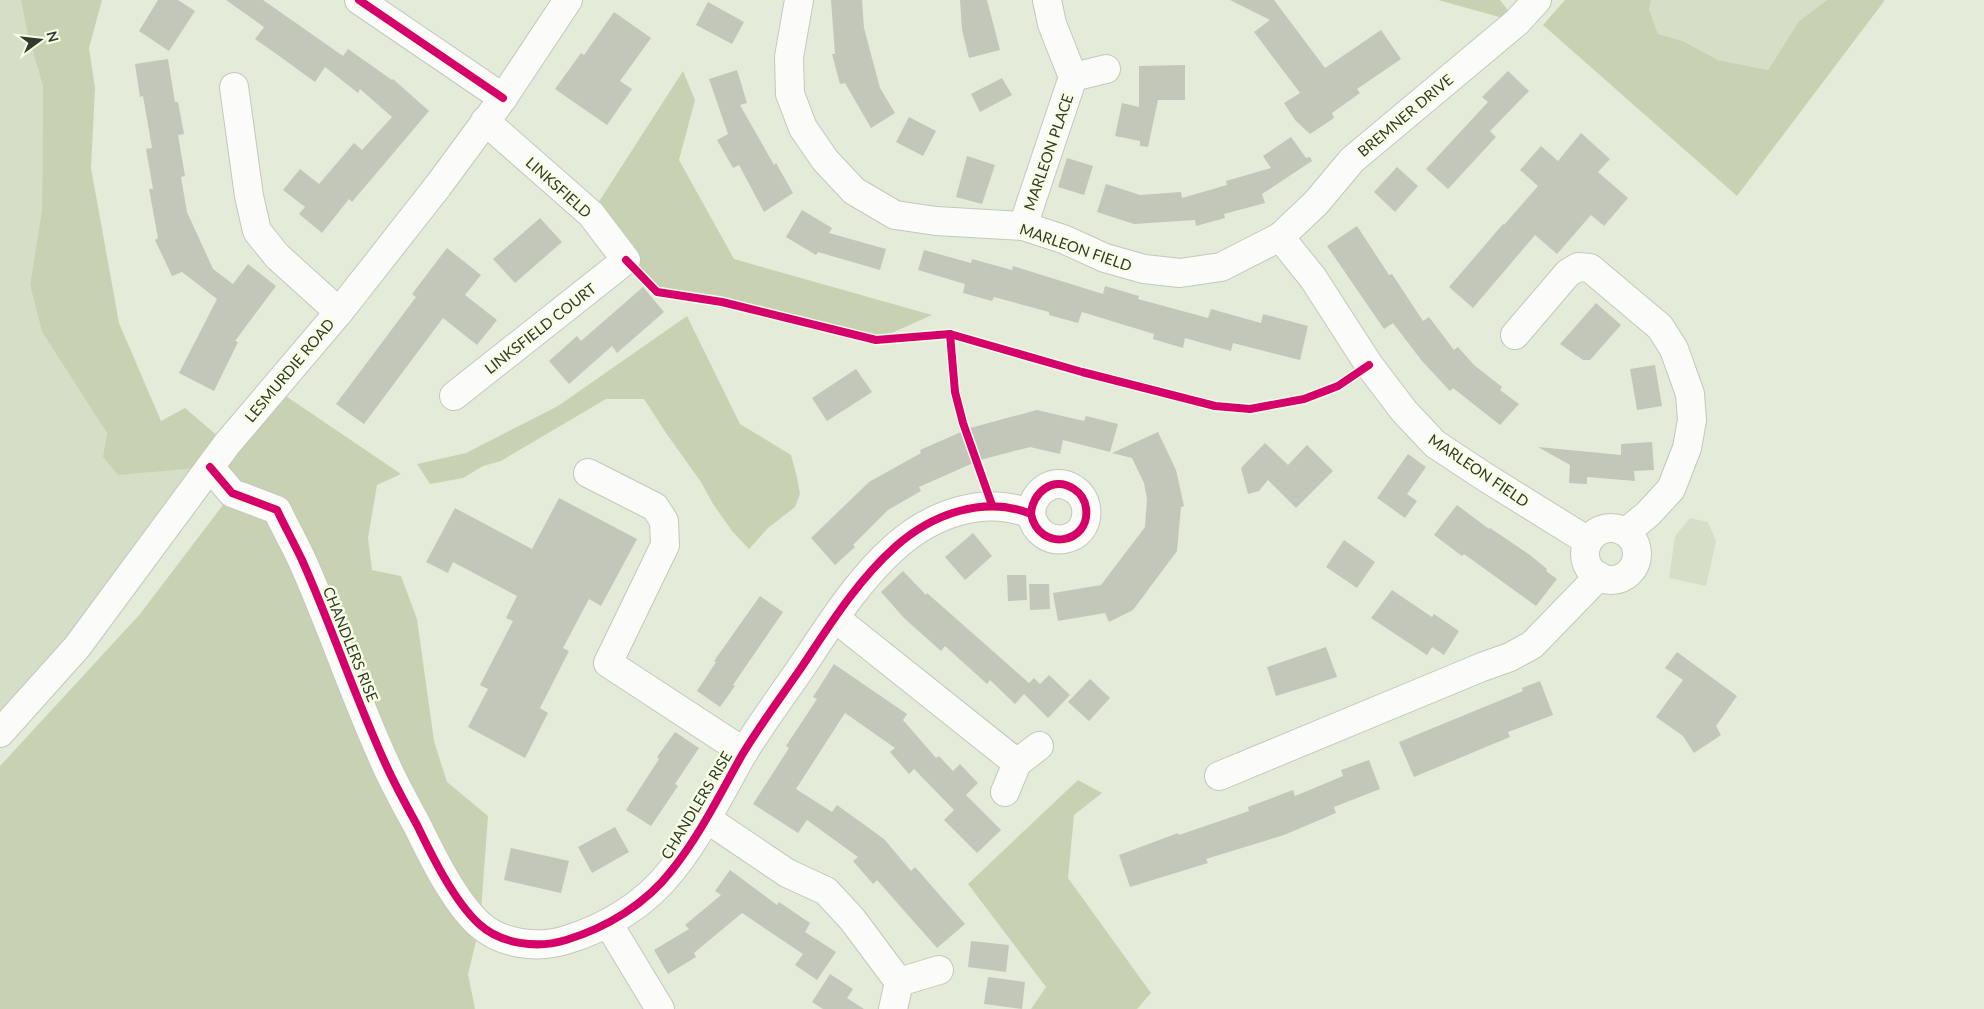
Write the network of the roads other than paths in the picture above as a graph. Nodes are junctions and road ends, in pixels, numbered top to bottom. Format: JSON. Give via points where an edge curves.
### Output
{"nodes":[{"id":1,"x":359,"y":0,"type":"edge"},
{"id":2,"x":568,"y":0,"type":"edge"},
{"id":3,"x":798,"y":0,"type":"edge"},
{"id":4,"x":1047,"y":0,"type":"edge"},
{"id":5,"x":1537,"y":0,"type":"edge"},
{"id":6,"x":1106,"y":69,"type":"dead end"},
{"id":7,"x":1073,"y":77,"type":"junction"},
{"id":8,"x":234,"y":87,"type":"dead end"},
{"id":9,"x":502,"y":98,"type":"junction"},
{"id":10,"x":485,"y":121,"type":"junction"},
{"id":11,"x":1023,"y":226,"type":"junction"},
{"id":12,"x":1280,"y":238,"type":"junction"},
{"id":13,"x":626,"y":260,"type":"joint"},
{"id":14,"x":339,"y":312,"type":"junction"},
{"id":15,"x":1515,"y":335,"type":"dead end"},
{"id":16,"x":454,"y":396,"type":"dead end"},
{"id":17,"x":210,"y":467,"type":"junction"},
{"id":18,"x":588,"y":473,"type":"dead end"},
{"id":19,"x":1031,"y":514,"type":"dead end"},
{"id":20,"x":1626,"y":532,"type":"junction"},
{"id":21,"x":1588,"y":541,"type":"junction"},
{"id":22,"x":1599,"y":576,"type":"junction"},
{"id":23,"x":835,"y":618,"type":"junction"},
{"id":24,"x":0,"y":733,"type":"edge"},
{"id":25,"x":1039,"y":746,"type":"dead end"},
{"id":26,"x":744,"y":752,"type":"junction"},
{"id":27,"x":1016,"y":764,"type":"junction"},
{"id":28,"x":1219,"y":776,"type":"dead end"},
{"id":29,"x":1005,"y":792,"type":"dead end"},
{"id":30,"x":707,"y":819,"type":"junction"},
{"id":31,"x":608,"y":924,"type":"junction"},
{"id":32,"x":939,"y":970,"type":"dead end"},
{"id":33,"x":899,"y":982,"type":"junction"},
{"id":34,"x":660,"y":1009,"type":"edge"},
{"id":35,"x":893,"y":1009,"type":"edge"}],
"edges":[{"from":1,"to":9,"type":"street"},
{"from":2,"to":9,"type":"street","name":"LESMURDIE ROAD"},
{"from":3,"to":11,"type":"street","name":"MARLEON FIELD","via":[[789,57],[790,94],[803,128],[854,191],[895,215]]},
{"from":4,"to":7,"type":"street","name":"MARLEON PLACE","via":[[1052,24]]},
{"from":5,"to":12,"type":"street","name":"BREMNER DRIVE","via":[[1517,22],[1352,160],[1316,204]]},
{"from":6,"to":7,"type":"street","name":"MARLEON PLACE"},
{"from":7,"to":11,"type":"street","name":"MARLEON PLACE"},
{"from":8,"to":14,"type":"street","via":[[257,231],[277,256]]},
{"from":9,"to":10,"type":"street","name":"LESMURDIE ROAD"},
{"from":10,"to":13,"type":"street","name":"LINKSFIELD","via":[[591,214]]},
{"from":10,"to":14,"type":"street","name":"LESMURDIE ROAD"},
{"from":11,"to":12,"type":"street","name":"MARLEON FIELD","via":[[1121,263],[1180,273],[1221,268]]},
{"from":12,"to":21,"type":"street","name":"MARLEON FIELD","via":[[1313,278],[1369,365],[1404,411],[1435,444]]},
{"from":13,"to":16,"type":"street","name":"LINKSFIELD COURT"},
{"from":14,"to":17,"type":"street","name":"LESMURDIE ROAD"},
{"from":15,"to":20,"type":"street","via":[[1568,273],[1578,267],[1590,268],[1660,327],[1674,349],[1690,394],[1692,420],[1688,448],[1671,489]]},
{"from":17,"to":24,"type":"street","name":"LESMURDIE ROAD","via":[[77,647]]},
{"from":17,"to":31,"type":"street","name":"CHANDLERS RISE","via":[[232,493],[277,510],[302,560],[386,766],[429,850],[462,904],[480,925],[505,940],[536,945],[578,937]]},
{"from":18,"to":26,"type":"street","name":"CHANDLERS RISE","via":[[654,507],[664,521],[665,545],[608,663]]},
{"from":19,"to":23,"type":"street","name":"CHANDLERS RISE","via":[[992,505],[966,508],[944,516],[897,545]]},
{"from":20,"to":21,"type":"street","via":[[1601,530]]},
{"from":20,"to":22,"type":"street","via":[[1636,546],[1635,563],[1630,571],[1616,579]]},
{"from":21,"to":22,"type":"street","via":[[1585,557]]},
{"from":22,"to":28,"type":"street","via":[[1532,645],[1510,657]]},
{"from":23,"to":26,"type":"street","name":"CHANDLERS RISE"},
{"from":23,"to":27,"type":"street"},
{"from":25,"to":27,"type":"street"},
{"from":26,"to":30,"type":"street","name":"CHANDLERS RISE"},
{"from":27,"to":29,"type":"street"},
{"from":30,"to":31,"type":"street","name":"CHANDLERS RISE","via":[[671,872],[644,898]]},
{"from":30,"to":33,"type":"street","name":"CHANDLERS RISE","via":[[787,873],[826,891],[852,919]]},
{"from":31,"to":34,"type":"street"},
{"from":32,"to":33,"type":"street"},
{"from":33,"to":35,"type":"street"}]}
